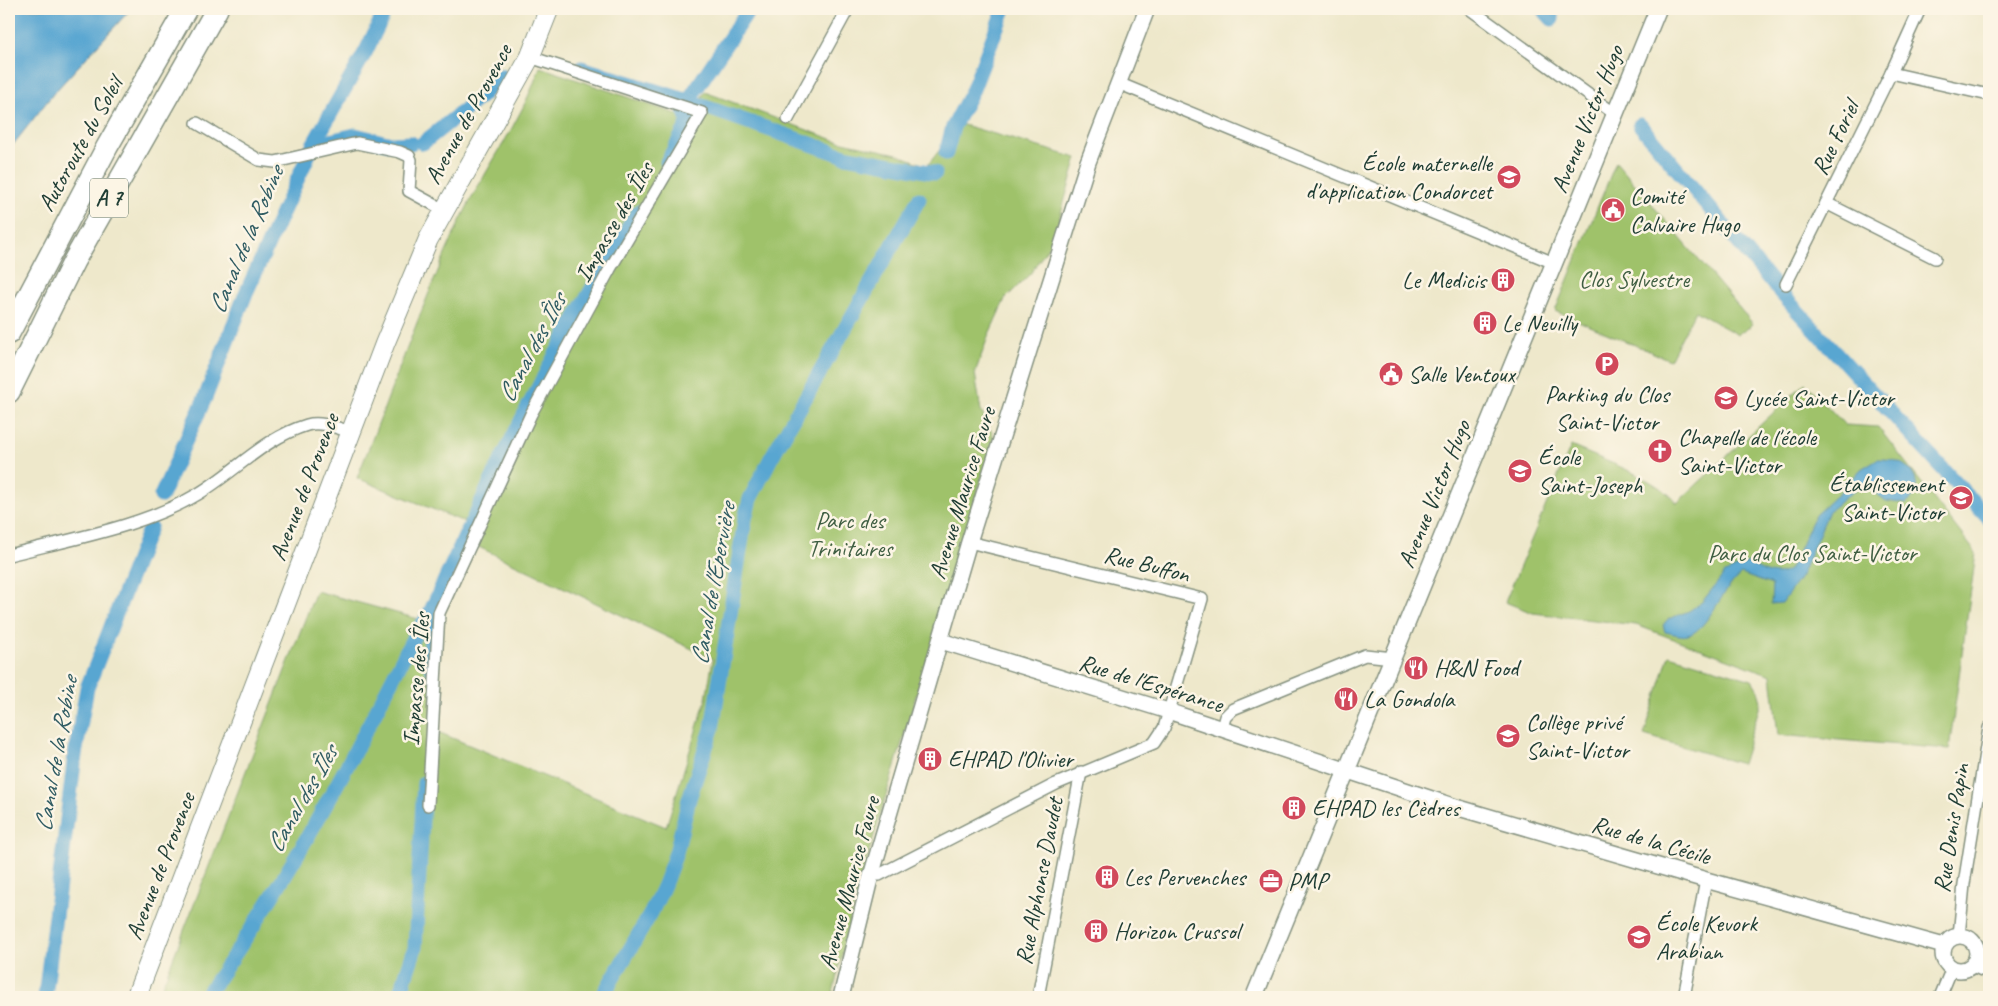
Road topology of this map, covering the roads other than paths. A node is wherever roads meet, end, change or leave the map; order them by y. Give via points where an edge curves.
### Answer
1 (186, 9) edge
2 (217, 9) edge
3 (549, 9) edge
4 (848, 9) edge
5 (1147, 9) edge
6 (1470, 9) edge
7 (1658, 9) edge
8 (1920, 9) edge
9 (530, 57) junction
10 (1891, 74) junction
11 (1118, 83) junction
12 (1989, 95) edge
13 (1615, 114) junction
14 (788, 119) dead end
15 (197, 123) dead end
16 (1826, 203) junction
17 (444, 210) junction
18 (1935, 258) dead end
19 (1554, 263) junction
20 (1786, 284) dead end
21 (9, 333) edge
22 (9, 392) edge
23 (351, 432) junction
24 (969, 542) junction
25 (9, 555) edge
26 (941, 641) junction
27 (1393, 658) junction
28 (1168, 711) junction
29 (1222, 728) junction
30 (1989, 728) edge
31 (1348, 770) junction
32 (1082, 772) junction
33 (428, 805) dead end
34 (872, 874) junction
35 (1706, 880) junction
36 (1959, 936) junction
37 (1944, 946) junction
38 (1973, 964) junction
39 (1952, 968) junction
40 (1989, 971) edge
41 (136, 997) edge
42 (841, 997) edge
43 (1038, 997) edge
44 (1254, 997) edge
45 (1684, 997) edge
46 (1940, 997) edge

1 - 21 highway, Autoroute du Soleil / A 7 via 98,164
2 - 22 highway, A 7 via 74,261
3 - 9 main road, Avenue de Provence
4 - 14 street
5 - 11 street, Avenue Maurice Faure
6 - 13 street
7 - 13 main road, Avenue Victor Hugo
8 - 10 street, Rue Foriel
9 - 17 main road, Avenue de Provence
9 - 33 street, Impasse des Îles via 702,113 610,269 531,414 439,613
10 - 12 street
10 - 16 street, Rue Foriel
11 - 19 street
11 - 24 street, Avenue Maurice Faure via 1088,162
13 - 19 main road, Avenue Victor Hugo
15 - 17 street via 259,160 274,162 350,143 400,152 411,160 409,191
16 - 18 street
16 - 20 street, Rue Foriel
17 - 23 main road, Avenue de Provence via 424,248
19 - 27 main road, Avenue Victor Hugo
23 - 25 street via 320,424 308,425 277,437 180,504 138,520
23 - 41 main road, Avenue de Provence
24 - 26 street, Avenue Maurice Faure
24 - 28 street, Rue Buffon via 1202,600
26 - 28 street, Rue de l'Espérance
26 - 34 street, Avenue Maurice Faure
27 - 29 street via 1365,654 1233,709 1225,717
27 - 31 main road, Avenue Victor Hugo
28 - 29 street, Rue de l'Espérance
28 - 32 street via 1160,736 1154,743
29 - 31 street, Rue de l'Espérance
30 - 36 street, Rue Denis Papin
31 - 35 street, Rue de la Cécile via 1459,808
31 - 44 main road, Avenue Victor Hugo
32 - 34 street via 880,876
32 - 43 street, Rue Alphonse Daudet
34 - 42 street, Avenue Maurice Faure
35 - 37 street, Rue de la Cécile
35 - 45 street
36 - 37 street
36 - 38 street via 1971,940 1975,946
37 - 39 street via 1944,958
38 - 39 street via 1963,970
38 - 40 street
39 - 46 street

